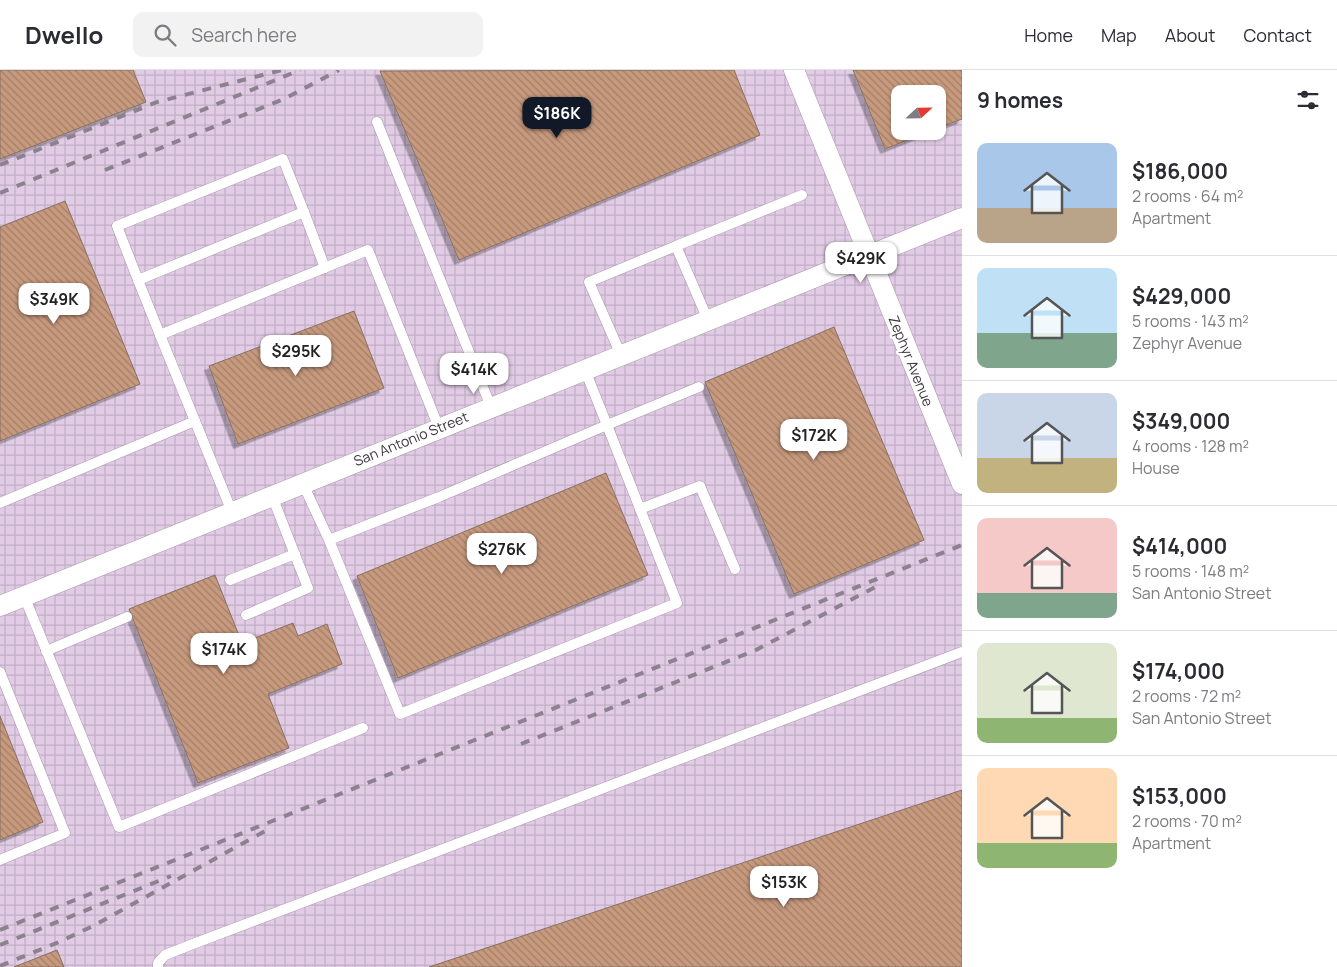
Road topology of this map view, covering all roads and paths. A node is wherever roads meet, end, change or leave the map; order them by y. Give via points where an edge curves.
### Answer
1 (794, 70) edge
2 (377, 122) dead end
3 (802, 195) dead end
4 (304, 212) junction
5 (962, 218) edge
6 (676, 246) junction
7 (868, 256) junction
8 (325, 268) junction
9 (138, 280) junction
10 (708, 320) junction
11 (160, 335) junction
12 (621, 355) junction
13 (585, 370) junction
14 (699, 387) dead end
15 (491, 407) junction
16 (195, 422) junction
17 (607, 426) junction
18 (439, 428) junction
19 (303, 484) junction
20 (962, 484) edge
21 (272, 496) junction
22 (0, 503) edge
23 (640, 509) junction
24 (232, 512) junction
25 (329, 540) junction
26 (295, 554) junction
27 (735, 569) dead end
28 (230, 580) dead end
29 (24, 596) junction
30 (1, 601) edge
31 (246, 615) dead end
32 (127, 617) dead end
33 (46, 651) junction
34 (961, 654) edge
35 (0, 672) edge
36 (2, 685) edge
37 (363, 728) dead end
38 (0, 860) edge
39 (158, 967) edge

1 - 7 street, Zephyr Avenue
2 - 15 lane
3 - 6 lane
4 - 8 lane
4 - 9 lane
4 - 9 lane via 283,159 117,226
5 - 7 street, San Antonio Street
6 - 10 lane
6 - 12 lane via 589,282
7 - 10 street, San Antonio Street
7 - 20 street, Zephyr Avenue
8 - 11 lane
8 - 18 lane via 368,250
9 - 11 lane
10 - 12 street, San Antonio Street
11 - 16 lane
12 - 13 street, San Antonio Street
13 - 15 street, San Antonio Street
13 - 17 lane
14 - 17 lane
15 - 18 street, San Antonio Street
16 - 22 lane
16 - 24 lane
17 - 23 lane
17 - 25 lane
18 - 19 street, San Antonio Street
19 - 21 street, San Antonio Street
19 - 25 lane
21 - 24 street, San Antonio Street
21 - 26 lane
23 - 25 lane via 677,603 400,714
23 - 27 lane via 700,486
24 - 29 street, San Antonio Street
26 - 28 lane
26 - 31 lane via 308,588
29 - 30 street, San Antonio Street
29 - 33 lane
32 - 33 lane
33 - 37 lane via 119,827
34 - 39 lane via 193,944 165,956
35 - 36 lane
36 - 38 lane via 65,833

